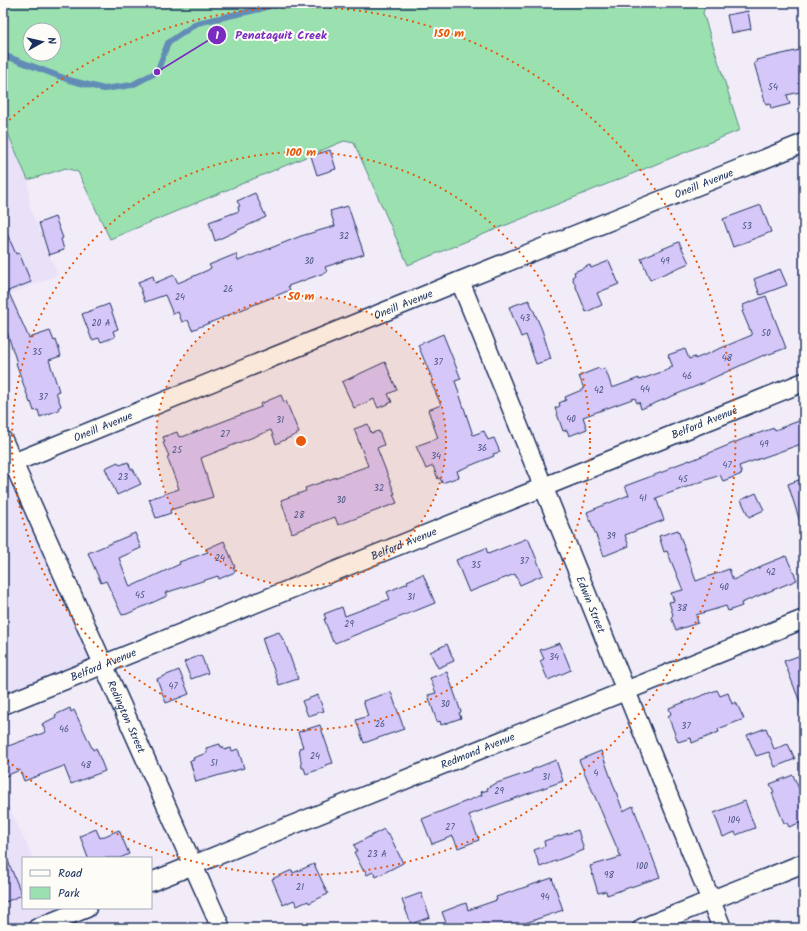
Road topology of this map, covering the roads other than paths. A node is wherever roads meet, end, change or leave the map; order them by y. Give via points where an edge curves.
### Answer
1 (804, 143) edge
2 (460, 281) junction
3 (804, 382) edge
4 (3, 440) edge
5 (8, 464) edge
6 (544, 487) junction
7 (804, 619) edge
8 (104, 664) junction
9 (626, 690) junction
10 (3, 705) edge
11 (804, 863) edge
12 (193, 866) junction
13 (152, 882) edge
14 (710, 900) junction
15 (84, 909) edge
16 (37, 928) edge
17 (221, 928) edge
18 (642, 928) edge
19 (722, 928) edge

1 - 2 street, Oneill Avenue
2 - 5 street, Oneill Avenue
2 - 6 street, Edwin Street
3 - 6 street, Belford Avenue
4 - 5 street, Redington Street
5 - 8 street, Redington Street
6 - 8 street, Belford Avenue
6 - 9 street, Edwin Street
7 - 9 street, Redmond Avenue
8 - 10 street, Belford Avenue
8 - 12 street, Redington Street
9 - 12 street, Redmond Avenue
9 - 14 street, Edwin Street
11 - 14 street
12 - 13 street, Redmond Avenue
12 - 17 street, Redington Street
14 - 18 street
14 - 19 street, Edwin Street
15 - 16 street

